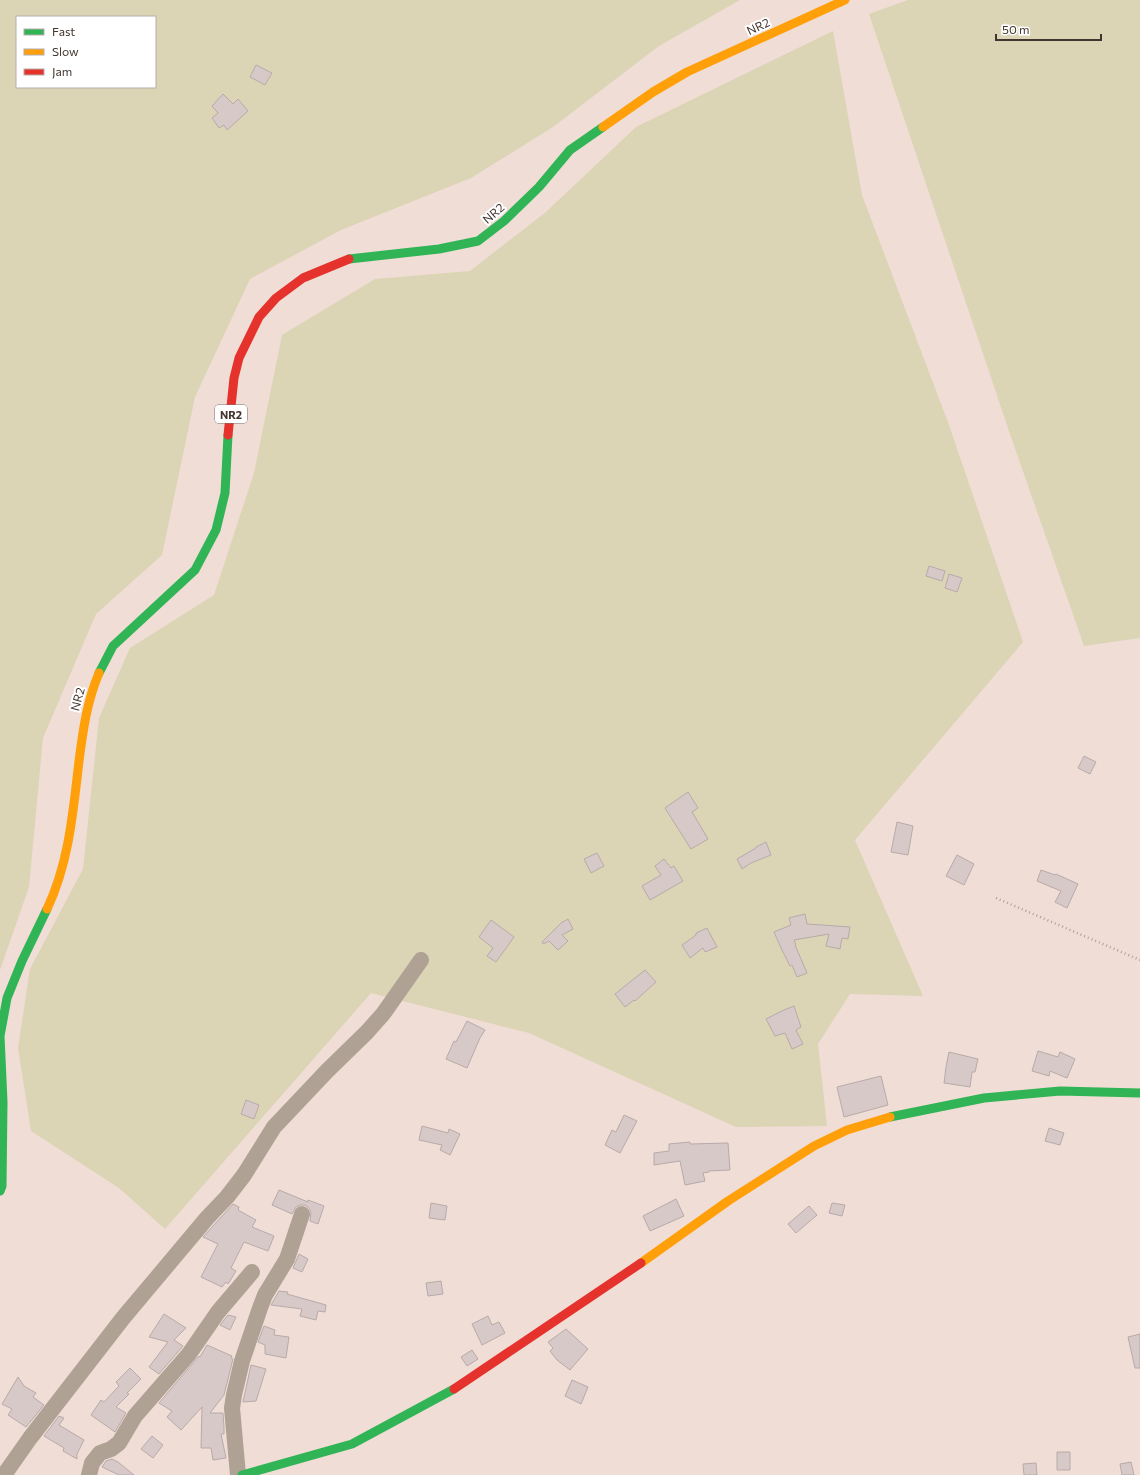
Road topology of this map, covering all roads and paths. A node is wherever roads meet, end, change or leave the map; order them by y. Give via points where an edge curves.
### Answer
1 (845, 0) edge
2 (996, 898) dead end
3 (421, 960) dead end
4 (1140, 960) edge
5 (1140, 1093) edge
6 (1, 1188) edge
7 (302, 1214) dead end
8 (252, 1272) dead end
9 (4, 1475) edge
10 (89, 1475) edge
11 (238, 1475) edge
12 (242, 1475) edge

1 - 6 main road, NR2 / NR2 via 686,72 653,92 570,150 539,187 504,221 478,241 439,249 347,259 303,278 276,298 259,318 239,358 234,378 225,493 216,530 195,570 113,646 92,689 85,716 65,860 56,890 7,998 0,1036 3,1102
2 - 4 path
3 - 9 street via 371,1028 326,1071 274,1127 244,1176 123,1318
5 - 12 main road via 1060,1091 984,1098 901,1114 847,1130 814,1146 728,1201 649,1258 458,1387 352,1444
7 - 11 street via 287,1259 265,1295 242,1362 232,1408
8 - 10 street via 218,1312 189,1354 135,1416 119,1443 100,1453 92,1463

